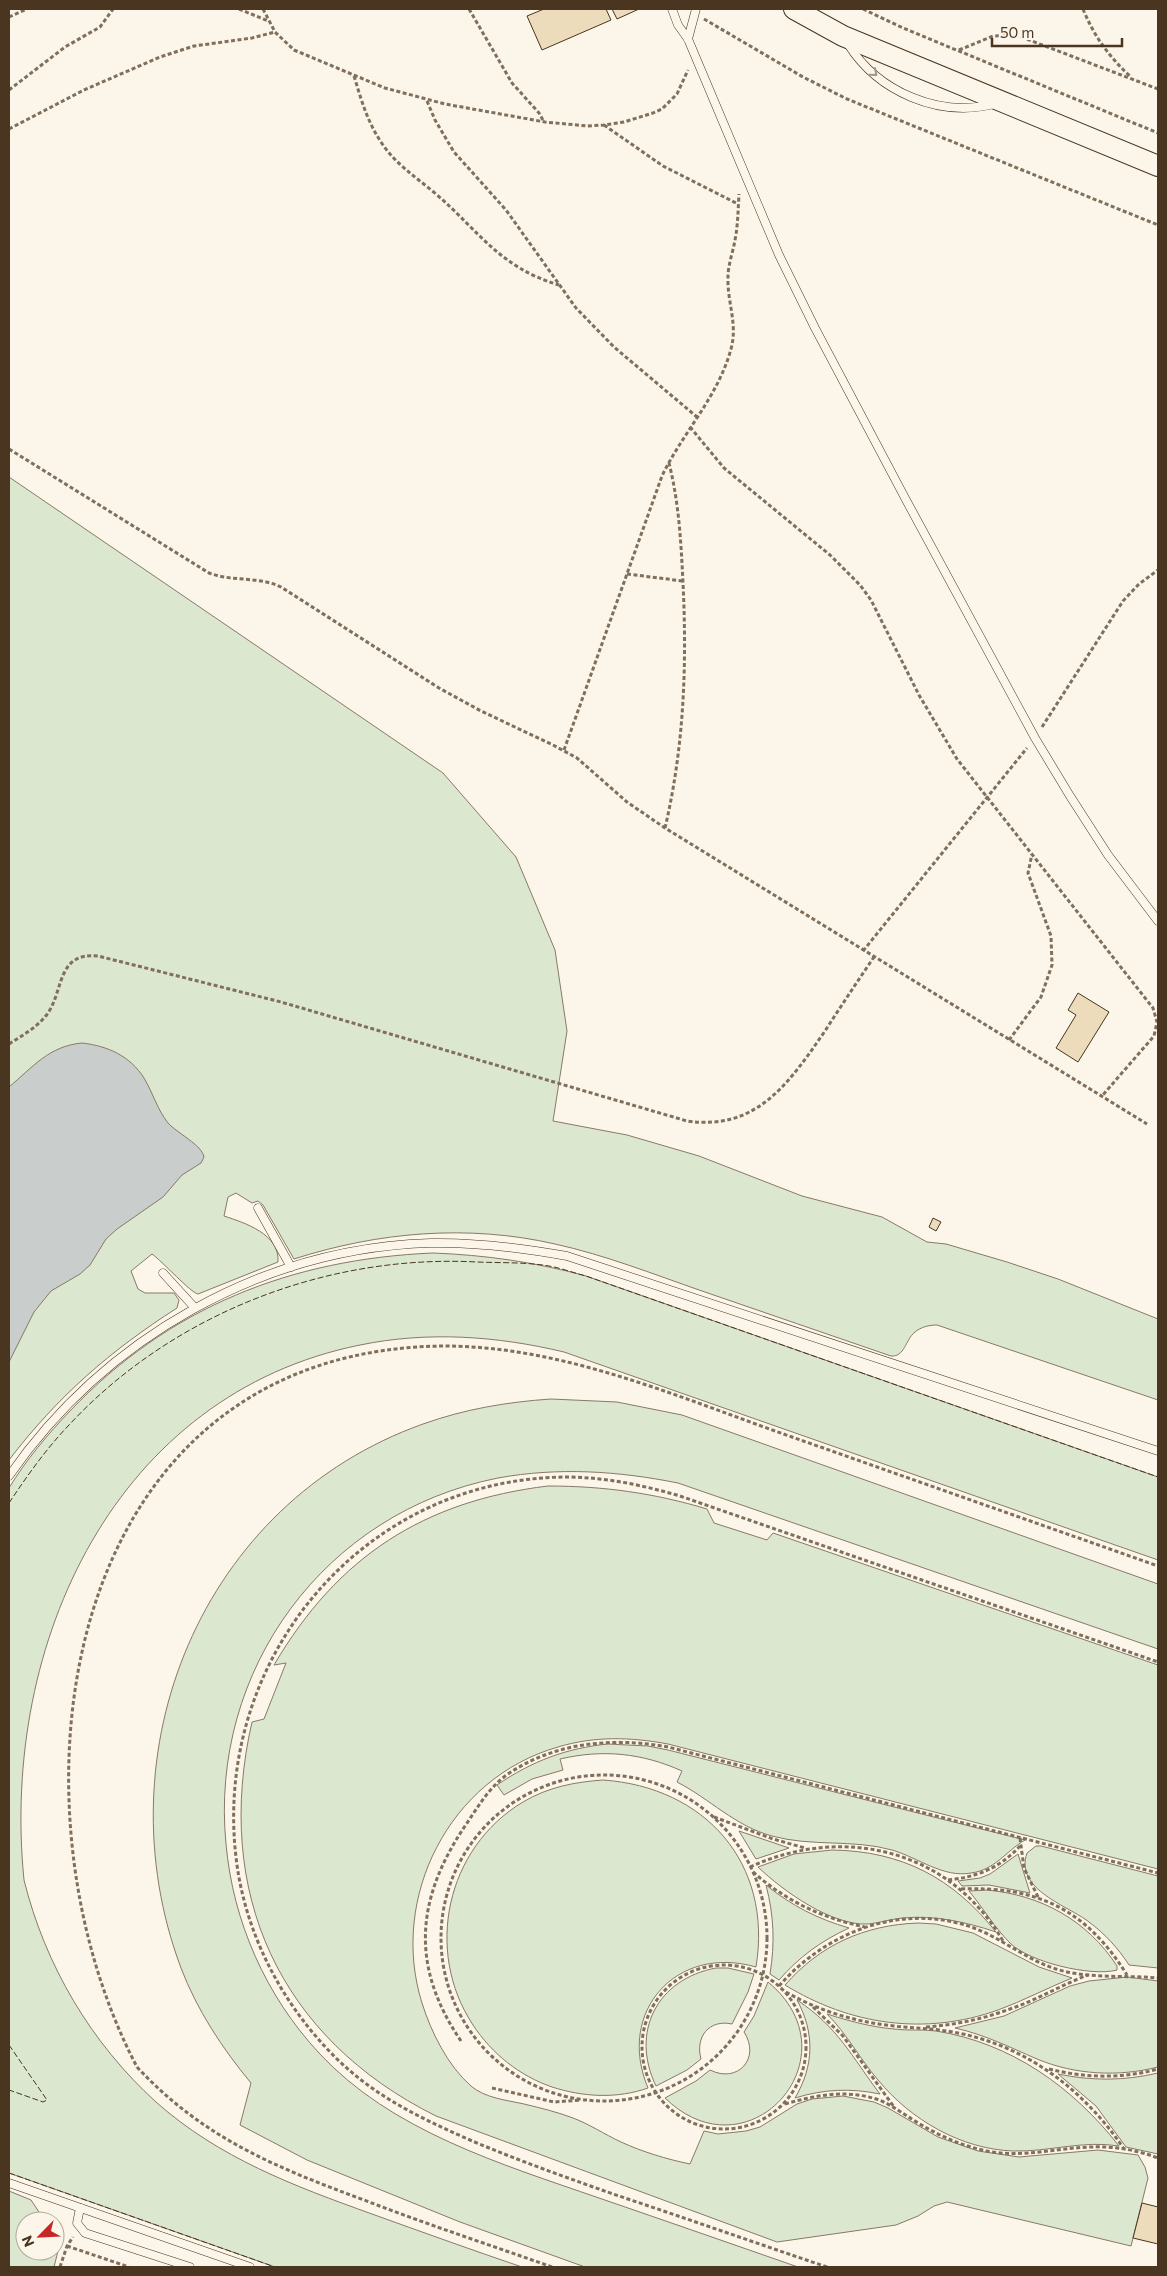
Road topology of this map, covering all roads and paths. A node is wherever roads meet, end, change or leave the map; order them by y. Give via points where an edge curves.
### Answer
1 (27, 9) edge
2 (113, 9) edge
3 (239, 9) edge
4 (263, 9) edge
5 (469, 9) edge
6 (672, 9) edge
7 (794, 9) edge
8 (863, 9) edge
9 (1083, 9) edge
10 (696, 11) edge
11 (9, 17) edge
12 (268, 21) junction
13 (275, 32) junction
14 (843, 36) junction
15 (688, 39) junction
16 (958, 50) junction
17 (694, 56) junction
18 (354, 75) junction
19 (1133, 79) junction
20 (1158, 89) edge
21 (9, 90) edge
22 (427, 100) junction
23 (1004, 102) junction
24 (545, 122) junction
25 (604, 125) junction
26 (9, 129) edge
27 (1158, 133) edge
28 (1158, 166) edge
29 (742, 171) junction
30 (738, 204) junction
31 (1158, 225) edge
32 (559, 286) junction
33 (698, 417) junction
34 (690, 427) junction
35 (9, 449) edge
36 (669, 462) junction
37 (1158, 570) edge
38 (627, 574) junction
39 (683, 581) junction
40 (1036, 738) junction
41 (564, 750) junction
42 (987, 796) junction
43 (665, 828) junction
44 (1032, 854) junction
45 (1158, 922) edge
46 (863, 951) junction
47 (874, 958) junction
48 (1009, 1040) junction
49 (9, 1044) edge
50 (1102, 1096) junction
51 (1146, 1124) dead end
52 (258, 1208) dead end
53 (291, 1267) junction
54 (163, 1273) dead end
55 (195, 1308) junction
56 (361, 1354) dead end
57 (345, 1358) dead end
58 (274, 1381) dead end
59 (1158, 1451) edge
60 (9, 1476) edge
61 (1158, 1566) edge
62 (1158, 1662) edge
63 (713, 1816) junction
64 (1020, 1838) junction
65 (1020, 1846) junction
66 (806, 1848) junction
67 (750, 1867) junction
68 (752, 1871) junction
69 (1158, 1873) edge
70 (948, 1880) junction
71 (960, 1889) junction
72 (1038, 1898) junction
73 (866, 1927) junction
74 (1003, 1942) junction
75 (763, 1974) junction
76 (1089, 1975) junction
77 (1127, 1975) junction
78 (1158, 1978) edge
79 (779, 1986) junction
80 (784, 1991) junction
81 (809, 2004) junction
82 (917, 2028) junction
83 (461, 2040) dead end
84 (128, 2058) dead end
85 (1046, 2069) junction
86 (1158, 2069) edge
87 (492, 2088) dead end
88 (656, 2092) junction
89 (584, 2099) junction
90 (785, 2104) junction
91 (894, 2108) junction
92 (1124, 2149) junction
93 (1158, 2158) edge
94 (9, 2183) edge
95 (80, 2208) junction
96 (81, 2230) junction
97 (67, 2246) junction
98 (60, 2267) edge
99 (129, 2267) edge
100 (190, 2267) edge
101 (250, 2267) edge
102 (552, 2267) edge
103 (827, 2267) edge

1 - 11 path
2 - 21 path via 107,20 93,32 65,47
3 - 12 path
4 - 12 path
5 - 24 path via 512,83
6 - 15 lane
7 - 14 street
8 - 16 path
9 - 19 path via 1098,40
10 - 15 lane
10 - 31 path via 803,77 847,99
12 - 13 path
13 - 18 path via 294,50
13 - 26 path via 194,46 160,57
14 - 23 street
14 -> 23 lane via 870,70 892,87 919,100 961,108
15 - 17 lane
16 - 19 path via 993,36 1016,35
16 - 27 path
17 - 25 path via 677,94 662,109 644,117
17 - 29 lane
18 - 22 path
18 - 32 path via 372,127 392,158 440,197 508,262 536,278
19 - 20 path
22 - 24 path
22 - 32 path via 454,152 511,216
23 - 28 street
24 - 25 path
25 - 30 path via 663,166
29 - 30 path
29 - 40 lane via 815,328
30 - 33 path via 736,238 728,276 733,337 722,375
32 - 33 path via 594,328
33 - 34 path
34 - 36 path
34 - 42 path via 734,478 830,555 860,585 872,600 937,728
35 - 41 path via 204,570 219,577 262,580 281,587 440,688
36 - 38 path
36 - 39 path via 679,516
37 - 40 path via 1123,600
38 - 39 path
38 - 41 path
39 - 43 path via 686,644 684,710 678,765
40 - 42 path
40 - 45 lane via 1108,855
41 - 43 path via 627,802
42 - 44 path
42 - 46 path
43 - 46 path
44 - 48 path via 1028,874 1051,936 1052,965 1041,997
44 - 50 path via 1156,1015 1154,1036
46 - 47 path
47 - 48 path
47 - 49 path via 790,1080 751,1112 719,1122 687,1121 280,1002 92,955 70,963 47,1014 31,1030
48 - 50 path
50 - 51 path
52 - 53 lane
53 - 55 lane
53 - 59 lane via 346,1253 431,1243 499,1246 567,1256
54 - 55 lane
55 - 60 lane via 144,1339 91,1381 44,1430
56 - 61 path via 418,1346 485,1347 598,1371
57 - 58 path
62 - 103 path via 680,1496 623,1482 565,1477 506,1483 478,1490 423,1510 398,1524 373,1540 329,1579 297,1616 276,1649 252,1703 238,1760 233,1818 235,1848 246,1905 266,1960 290,2003 314,2034 379,2094 430,2123 563,2177
63 - 66 path
63 - 67 path via 740,1848
63 - 89 path via 678,1793 639,1778 576,1777 536,1789 501,1811 461,1860 446,1899 442,1940 448,1982 465,2021 491,2054 524,2079 563,2095
64 - 65 path
64 - 69 path
64 - 83 path via 648,1744 586,1744 546,1755 510,1773 492,1788 445,1858 431,1894 425,1932 429,1971 441,2008
65 - 70 path via 1003,1862 983,1873
65 - 72 path via 1024,1868
66 - 67 path
66 - 70 path via 844,1846 880,1850 915,1862
67 - 68 path
68 - 73 path via 797,1904 830,1918
68 - 75 path via 766,1922
70 - 71 path
71 - 72 path via 1007,1890
71 - 74 path via 980,1908
72 - 77 path via 1074,1916 1090,1929
73 - 74 path via 888,1921 930,1920 973,1928
73 - 79 path via 840,1937 809,1956
74 - 76 path via 1040,1963
75 - 79 path
75 - 88 path via 751,2009 731,2041 697,2072
75 - 88 path via 735,1965 707,1966 680,1977 659,1997 646,2023 642,2052 649,2080
76 - 77 path
76 - 82 path via 1011,2009 949,2025
77 - 78 path
79 - 80 path
80 - 81 path
80 - 90 path via 800,2014 807,2047 800,2081
81 - 82 path via 866,2022
81 - 91 path via 844,2036
82 - 85 path via 984,2040
84 - 102 path via 189,2115 267,2162 394,2212
85 - 86 path via 1106,2077
85 - 92 path via 1081,2096
87 - 89 path via 554,2102
88 - 89 path via 620,2100
88 - 90 path via 674,2113 685,2120 718,2130 751,2126
90 - 91 path via 845,2093 879,2100
91 - 92 path via 951,2140 992,2152 1034,2154 1092,2147
92 - 93 path
94 - 95 lane
95 - 96 lane via 77,2222
95 - 101 lane
96 - 97 path
96 - 100 lane
97 - 98 path
97 - 99 path

